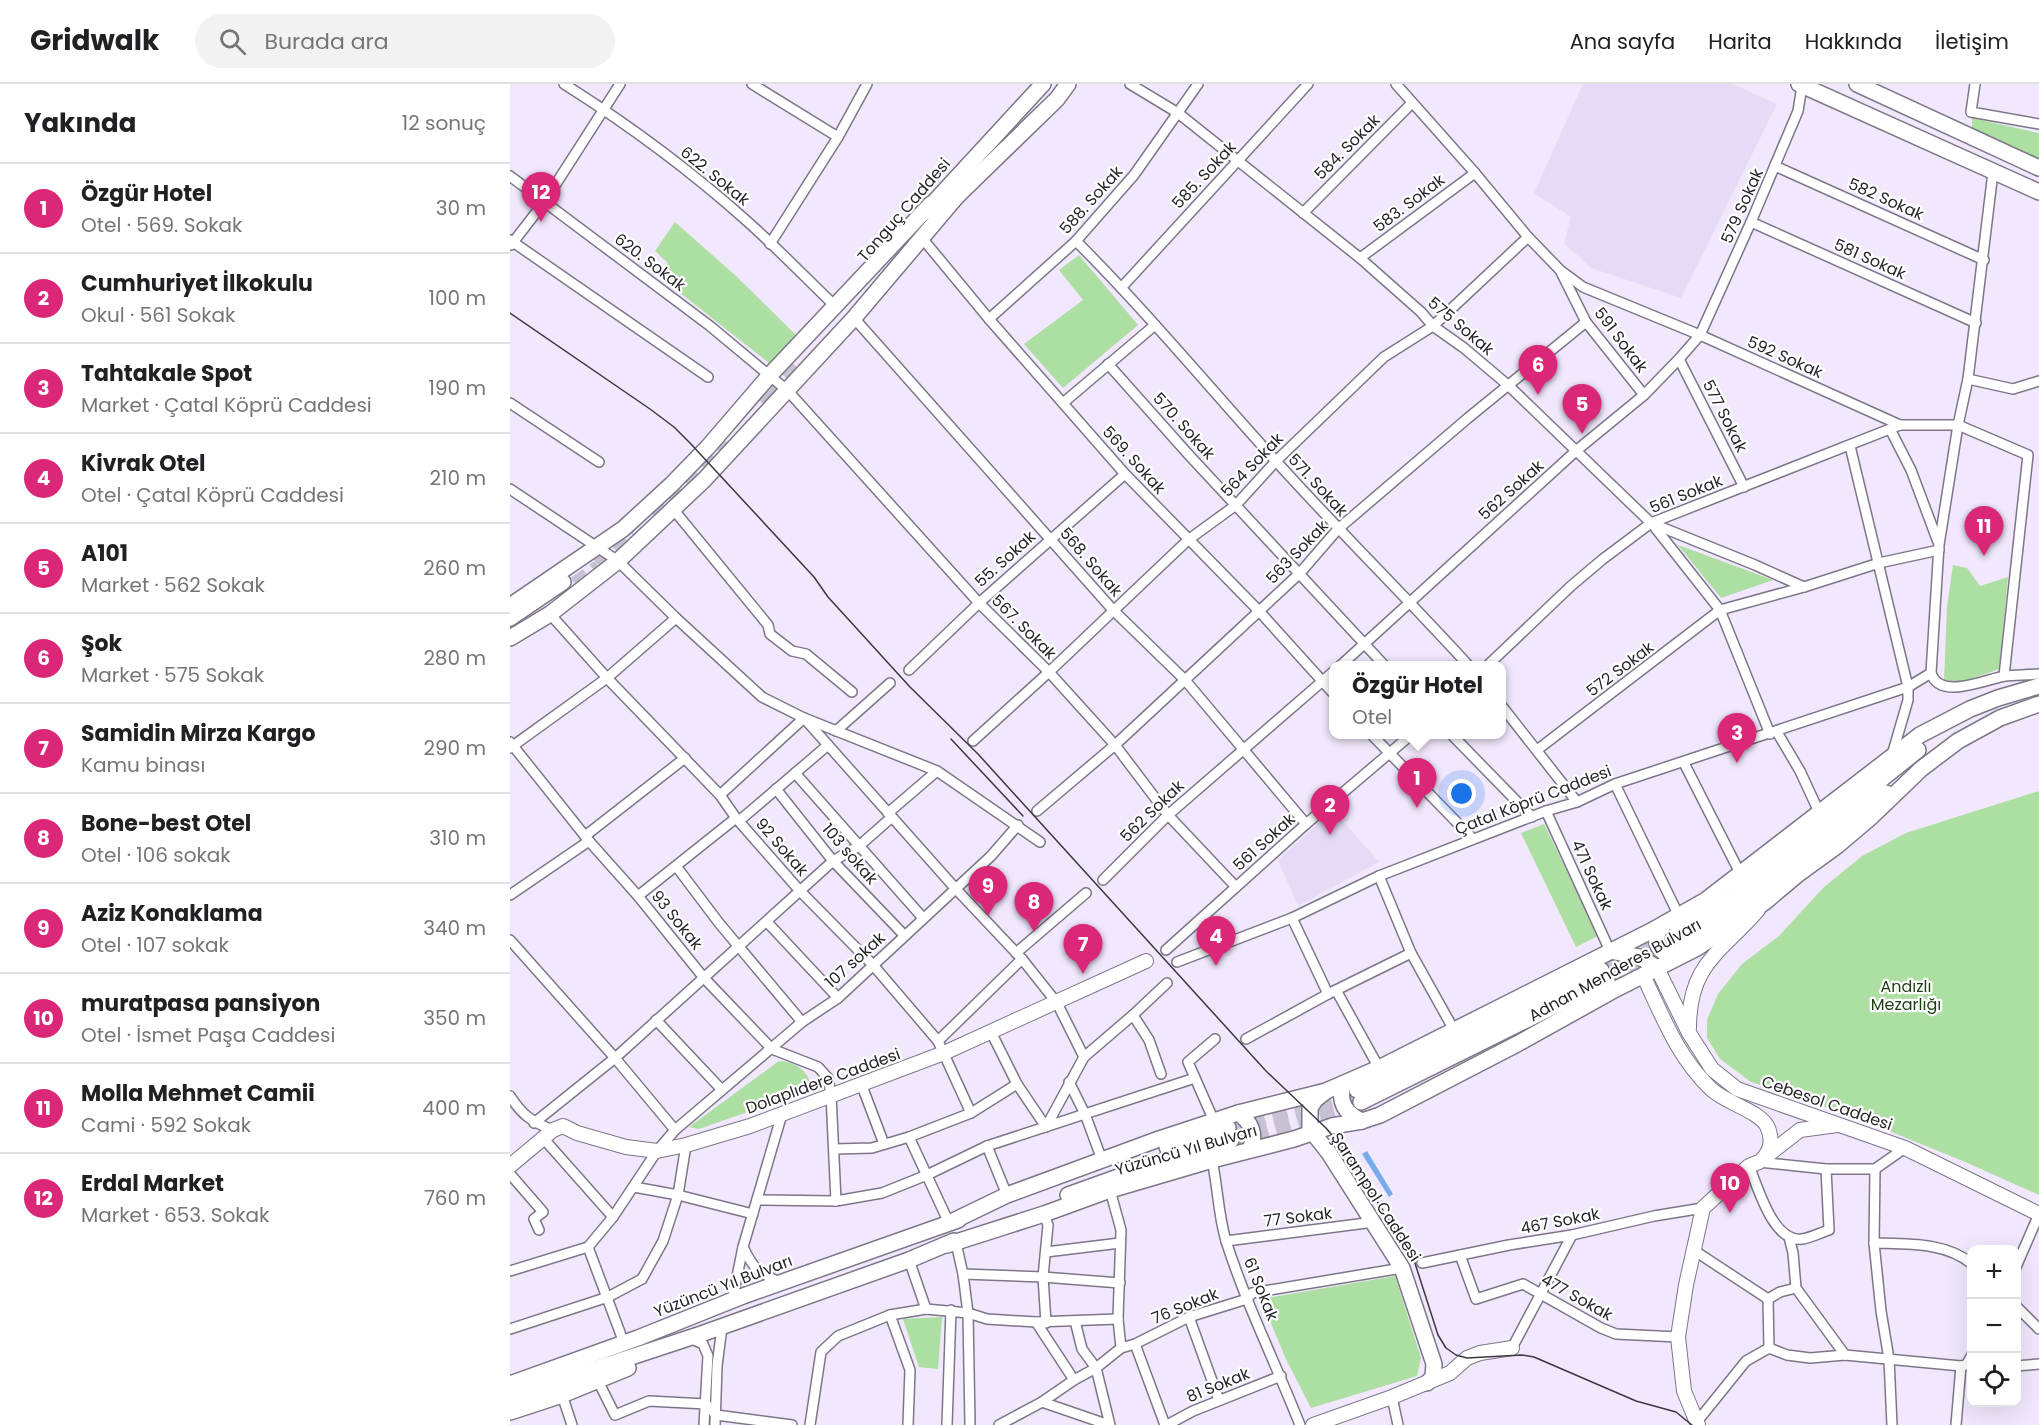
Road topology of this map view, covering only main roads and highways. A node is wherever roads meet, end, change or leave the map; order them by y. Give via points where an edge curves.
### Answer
1 (1043, 84) edge
2 (1068, 84) edge
3 (1800, 85) edge
4 (1865, 86) edge
5 (2039, 168) edge
6 (1993, 172) junction
7 (2039, 176) edge
8 (2039, 192) edge
9 (932, 204) junction
10 (915, 239) junction
11 (761, 403) tunnel mouth
12 (725, 442) tunnel mouth
13 (574, 579) junction
14 (510, 606) edge
15 (510, 618) edge
16 (510, 628) edge
17 (510, 638) edge
18 (2039, 686) edge
19 (2039, 704) edge
20 (1970, 709) junction
21 (1921, 769) junction
22 (1651, 931) junction
23 (1678, 938) junction
24 (1610, 951) junction
25 (1640, 957) junction
26 (1650, 972) junction
27 (1608, 979) junction
28 (1326, 1091) junction
29 (1354, 1092) junction
30 (1303, 1098) joint
31 (1238, 1113) junction
32 (1362, 1121) junction
33 (1332, 1126) joint
34 (1224, 1130) junction
35 (1312, 1133) junction
36 (1294, 1139) junction
37 (1250, 1150) junction
38 (1329, 1153) junction
39 (949, 1223) junction
40 (951, 1244) junction
41 (738, 1296) junction
42 (698, 1337) junction
43 (510, 1374) edge
44 (1426, 1383) road end
45 (510, 1384) edge
46 (510, 1397) edge
47 (510, 1412) edge

1 - 9 main road, Tonguç Caddesi
2 - 10 main road
3 - 6 main road
4 - 5 main road
6 - 7 main road via 2015,167
6 - 8 main road
9 - 10 main road, Tonguç Caddesi via 796,364
9 - 13 main road via 769,376 690,466 598,548
10 - 13 main road via 854,318 711,474 618,561
11 - 12 main road
13 - 14 main road
13 - 15 main road
13 - 16 main road
13 - 17 main road via 550,614
18 - 20 main road, Adnan Menderes Bulvarı
19 - 21 main road, Adnan Menderes Bulvarı via 2000,718 1958,741
20 - 23 main road, Adnan Menderes Bulvarı
20 - 23 main road, Adnan Menderes Bulvarı via 1920,735 1706,900
21 - 23 main road via 1728,913
21 - 23 main road, Adnan Menderes Bulvarı via 1870,818 1765,902
22 - 23 main road, Adnan Menderes Bulvarı
22 - 24 main road, Adnan Menderes Bulvarı
22 - 25 main road via 1642,944
23 - 26 main road, Adnan Menderes Bulvarı
24 - 25 main road
24 - 29 main road, Adnan Menderes Bulvarı via 1379,1068
25 - 26 main road
26 - 27 main road, Adnan Menderes Bulvarı
27 - 29 main road, Adnan Menderes Bulvarı
27 - 32 main road, Adnan Menderes Bulvarı via 1506,1050
28 - 29 main road, Adnan Menderes Bulvarı
28 - 30 main road, Adnan Menderes Bulvarı
28 - 35 main road via 1310,1108
29 - 32 main road via 1341,1091 1343,1105
30 - 31 main road, Yüzüncü Yıl Bulvarı
31 - 34 main road, Yüzüncü Yıl Bulvarı
31 - 37 main road via 1252,1130
32 - 33 main road, Adnan Menderes Bulvarı
33 - 35 main road, Yüzüncü Yıl Bulvarı
34 - 39 main road, Yüzüncü Yıl Bulvarı via 1155,1150
34 - 39 main road, Yüzüncü Yıl Bulvarı via 1102,1160 1007,1195
34 - 40 main road, Yüzüncü Yıl Bulvarı via 1185,1153 1020,1213
35 - 36 main road, Yüzüncü Yıl Bulvarı
35 - 38 main road, Şarampol Caddesi
36 - 37 main road, Yüzüncü Yıl Bulvarı
36 - 38 main road via 1311,1142
37 - 40 main road, Yüzüncü Yıl Bulvarı via 1110,1190
38 - 44 main road, Şarampol Caddesi via 1402,1268 1434,1364 1433,1377
39 - 41 main road, Yüzüncü Yıl Bulvarı
40 - 42 main road, Yüzüncü Yıl Bulvarı
41 - 43 main road via 696,1307
41 - 45 main road, Yüzüncü Yıl Bulvarı via 638,1338
42 - 46 main road, Yüzüncü Yıl Bulvarı
42 - 47 main road via 598,1381

